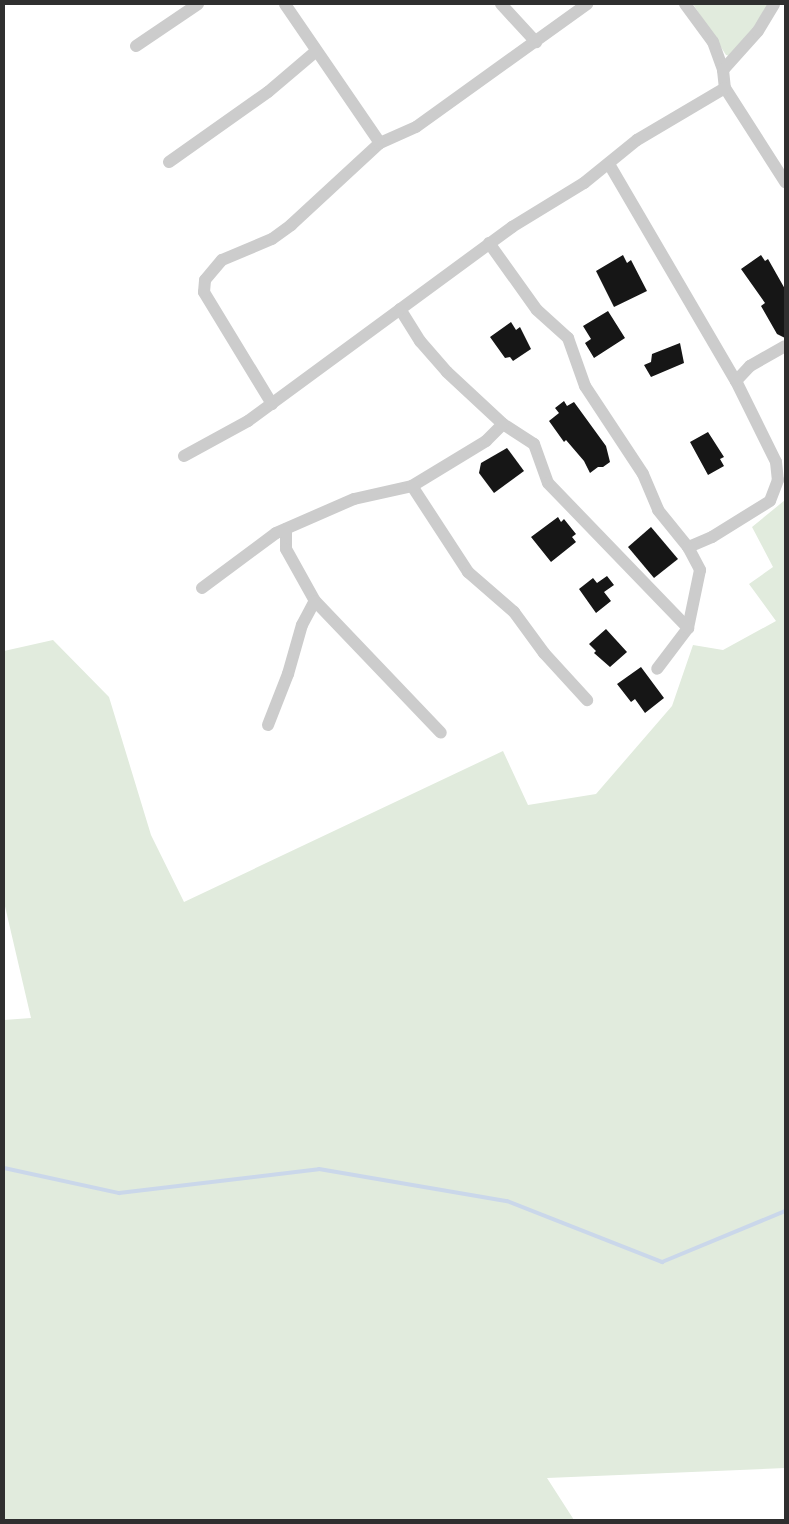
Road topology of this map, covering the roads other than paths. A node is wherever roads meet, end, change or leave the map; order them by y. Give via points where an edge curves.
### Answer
1 (198, 4) edge
2 (285, 4) edge
3 (501, 4) edge
4 (587, 4) edge
5 (685, 4) edge
6 (774, 4) edge
7 (536, 42) junction
8 (136, 46) dead end
9 (315, 52) junction
10 (723, 70) junction
11 (725, 88) junction
12 (380, 143) junction
13 (169, 162) dead end
14 (609, 164) junction
15 (785, 182) edge
16 (489, 243) junction
17 (400, 308) junction
18 (785, 346) edge
19 (736, 381) junction
20 (272, 404) junction
21 (503, 424) junction
22 (184, 456) dead end
23 (412, 486) junction
24 (286, 529) junction
25 (688, 547) junction
26 (202, 588) dead end
27 (315, 601) junction
28 (688, 628) junction
29 (657, 669) dead end
30 (587, 700) dead end
31 (268, 725) dead end
32 (441, 733) dead end

1 - 8 street
2 - 9 street
3 - 7 street
4 - 7 street
5 - 10 street via 713,42
6 - 10 street via 758,31
7 - 12 street via 416,127
9 - 12 street
9 - 13 street via 268,92
10 - 11 street
11 - 14 street via 637,140
11 - 15 street
12 - 20 street via 291,225 272,239 222,260 205,280 204,292
14 - 16 street
14 - 19 street
16 - 17 street
16 - 25 street via 537,310 570,342 585,386 643,474 658,510
17 - 20 street
17 - 21 street via 432,355
18 - 19 street via 750,366
19 - 25 street via 776,462 776,492 755,512
20 - 22 street
21 - 23 street via 486,441
21 - 28 street via 534,444 548,483
23 - 24 street via 354,499
23 - 30 street via 468,572 518,616 544,652
24 - 26 street via 268,537
24 - 27 street via 286,549
25 - 28 street via 701,577
27 - 31 street via 302,625 288,674
27 - 32 street
28 - 29 street

